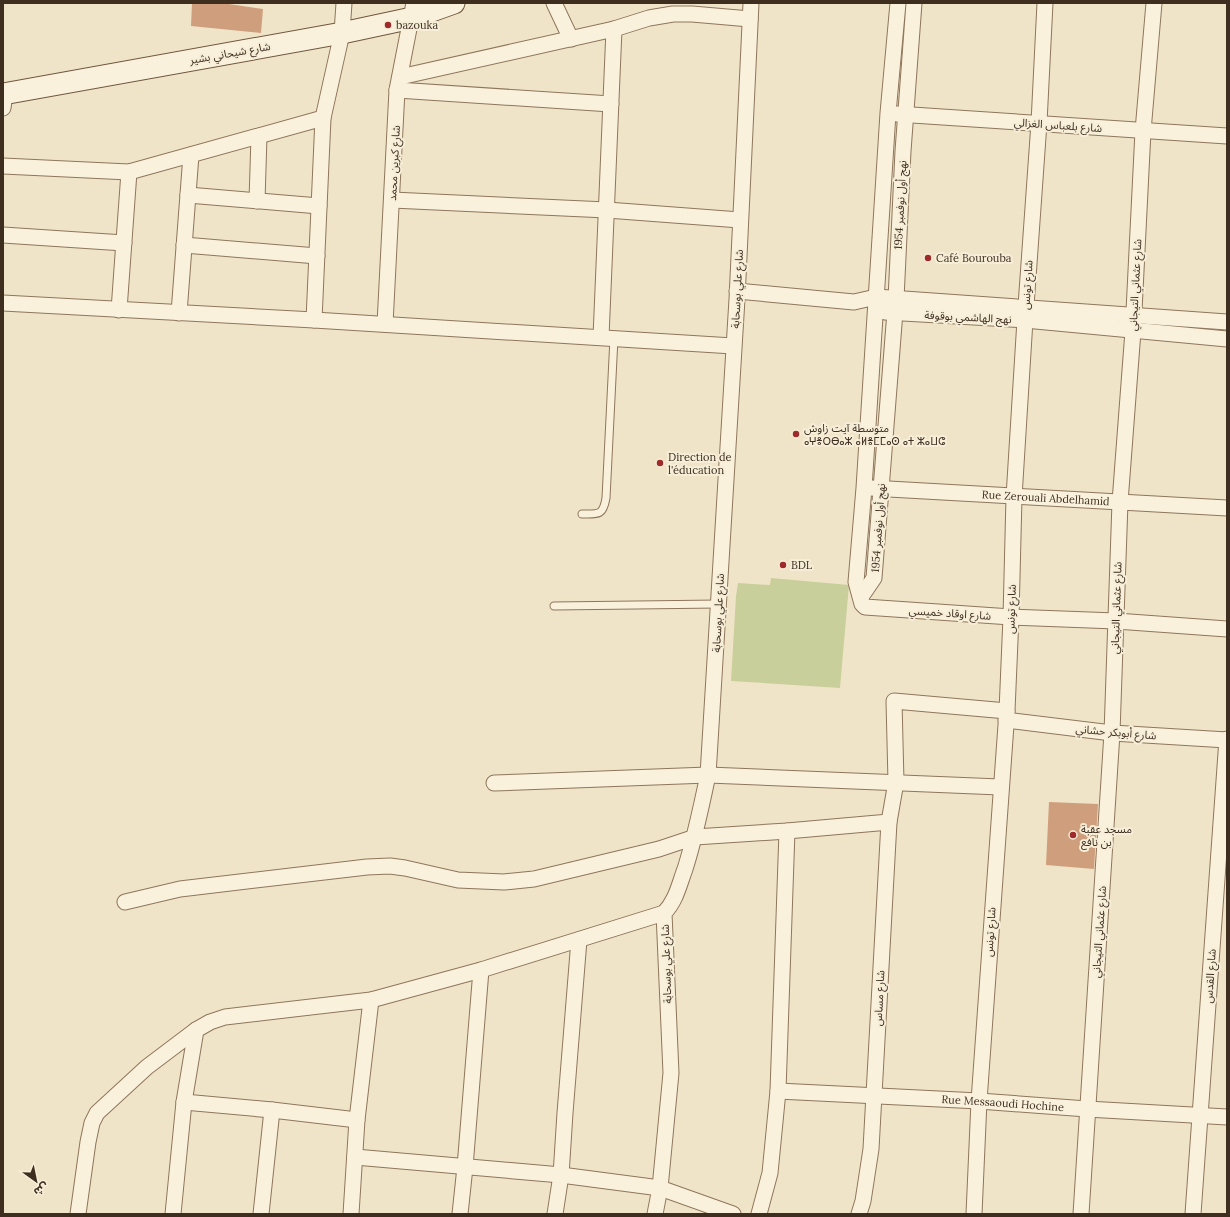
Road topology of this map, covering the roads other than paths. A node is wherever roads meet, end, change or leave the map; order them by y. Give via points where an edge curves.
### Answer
1 (344, 3) edge
2 (454, 3) edge
3 (554, 3) edge
4 (751, 3) edge
5 (898, 3) edge
6 (914, 3) edge
7 (1044, 3) edge
8 (1154, 3) edge
9 (413, 10) edge
10 (750, 19) junction
11 (614, 29) junction
12 (342, 33) junction
13 (571, 39) junction
14 (399, 84) junction
15 (4, 99) edge
16 (611, 104) junction
17 (888, 113) junction
18 (906, 114) junction
19 (323, 118) junction
20 (1039, 123) junction
21 (1143, 131) junction
22 (259, 136) junction
23 (1227, 136) edge
24 (886, 150) junction
25 (903, 152) junction
26 (191, 155) junction
27 (3, 166) edge
28 (129, 172) junction
29 (188, 196) junction
30 (392, 200) junction
31 (257, 201) junction
32 (319, 206) junction
33 (607, 210) junction
34 (740, 220) junction
35 (3, 235) edge
36 (124, 243) junction
37 (184, 245) junction
38 (317, 256) junction
39 (737, 291) junction
40 (3, 303) edge
41 (875, 304) junction
42 (895, 306) junction
43 (119, 310) junction
44 (179, 313) junction
45 (1025, 314) junction
46 (1133, 316) junction
47 (314, 320) junction
48 (1227, 322) edge
49 (385, 324) junction
50 (1133, 331) junction
51 (608, 338) junction
52 (1227, 339) edge
53 (734, 346) junction
54 (864, 488) junction
55 (881, 489) junction
56 (1014, 497) junction
57 (1120, 502) junction
58 (1227, 508) edge
59 (582, 514) dead end
60 (863, 602) junction
61 (718, 604) junction
62 (554, 606) dead end
63 (1011, 617) junction
64 (1116, 621) junction
65 (1227, 629) edge
66 (1006, 716) junction
67 (1112, 733) junction
68 (1227, 740) edge
69 (708, 775) junction
70 (896, 782) junction
71 (494, 783) dead end
72 (1000, 787) junction
73 (889, 822) junction
74 (787, 831) junction
75 (695, 837) junction
76 (1222, 875) edge
77 (125, 902) dead end
78 (664, 913) junction
79 (579, 940) junction
80 (481, 970) junction
81 (371, 1000) junction
82 (196, 1030) junction
83 (778, 1091) junction
84 (873, 1095) junction
85 (979, 1101) junction
86 (184, 1102) junction
87 (1087, 1109) junction
88 (272, 1110) junction
89 (1200, 1115) junction
90 (1227, 1117) edge
91 (357, 1120) junction
92 (355, 1157) junction
93 (465, 1167) junction
94 (561, 1175) junction
95 (660, 1188) junction
96 (78, 1214) edge
97 (173, 1214) edge
98 (261, 1214) edge
99 (351, 1214) edge
100 (460, 1214) edge
101 (555, 1214) edge
102 (656, 1214) edge
103 (732, 1214) edge
104 (759, 1214) edge
105 (859, 1214) edge
106 (974, 1214) edge
107 (1081, 1214) edge
108 (1193, 1214) edge

1 - 12 street
2 - 9 main road, شارع شيحاني بشير
3 - 13 street
4 - 10 street, شارع علي بوسحابة
5 - 17 street, نهج أول نوفمبر 1954
6 - 18 street, نهج أول نوفمبر 1954
7 - 20 street, شارع تونس
8 - 21 street, شارع عثماني التيجاني
9 - 12 main road, شارع شيحاني بشير
9 - 14 street, شارع كبرين محمد
10 - 11 street via 672,14
10 - 34 street, شارع علي بوسحابة
11 - 13 street
11 - 16 street
12 - 15 main road, شارع شيحاني بشير
12 - 19 street
13 - 14 street
14 - 16 street
14 - 30 street, شارع كبرين محمد
16 - 33 street
17 - 18 street, شارع بلعباس الغزالي
17 - 24 street, نهج أول نوفمبر 1954
18 - 20 street, شارع بلعباس الغزالي
18 - 25 street, نهج أول نوفمبر 1954
19 - 22 street
19 - 32 street
20 - 21 street, شارع بلعباس الغزالي
20 - 45 street, شارع تونس
21 - 23 street, شارع بلعباس الغزالي
21 - 46 street, شارع عثماني التيجاني
22 - 26 street
22 - 31 street
24 - 25 street
24 - 41 street, نهج أول نوفمبر 1954
25 - 42 street, نهج أول نوفمبر 1954
26 - 28 street
26 - 29 street
27 - 28 street
28 - 36 street
29 - 31 street
29 - 37 street
30 - 33 street
30 - 49 street, شارع كبرين محمد
31 - 32 street
32 - 38 street
33 - 34 street
33 - 51 street
34 - 39 street, شارع علي بوسحابة
35 - 36 street
36 - 43 street
37 - 38 street
37 - 44 street
38 - 47 street
39 - 41 street, نهج الهاشمي بوقوفة
39 - 53 street, شارع علي بوسحابة
40 - 43 street
41 - 42 street, نهج الهاشمي بوقوفة
41 - 54 street, نهج أول نوفمبر 1954
42 - 45 street, نهج الهاشمي بوقوفة
42 - 55 street, نهج أول نوفمبر 1954
43 - 44 street
44 - 47 street
45 - 46 street, نهج الهاشمي بوقوفة
45 - 50 street, نهج الهاشمي بوقوفة
45 - 56 street, شارع تونس
46 - 48 street, نهج الهاشمي بوقوفة
46 - 50 street, شارع عثماني التيجاني
47 - 49 street
49 - 51 street
50 - 52 street, نهج الهاشمي بوقوفة
50 - 57 street, شارع عثماني التيجاني
51 - 53 street
51 - 59 lane via 606,498 602,512
53 - 61 street, شارع علي بوسحابة
54 - 55 street, Rue Zerouali Abdelhamid
54 - 60 street, نهج أول نوفمبر 1954 via 856,582
55 - 56 street, Rue Zerouali Abdelhamid
55 - 60 street, نهج أول نوفمبر 1954 via 874,578
56 - 57 street, Rue Zerouali Abdelhamid
56 - 63 street, شارع تونس
57 - 58 street, Rue Zerouali Abdelhamid
57 - 64 street, شارع عثماني التيجاني
60 - 63 street, شارع اوقاد خميسي
61 - 62 lane
61 - 69 street, شارع علي بوسحابة
63 - 64 street, شارع اوقاد خميسي
63 - 66 street, شارع تونس
64 - 65 street, شارع اوقاد خميسي
64 - 67 street, شارع عثماني التيجاني
66 - 67 street, شارع أبوبكر حشاني
66 - 70 street, شارع أبوبكر حشاني via 894,702
66 - 72 street, شارع تونس
67 - 68 street, شارع أبوبكر حشاني
67 - 87 street, شارع عثماني التيجاني
68 - 76 street, شارع القدس
69 - 70 street
69 - 71 street
69 - 75 street, شارع علي بوسحابة
70 - 72 street
70 - 73 street, شارع مساس
72 - 85 street, شارع تونس
73 - 74 street
73 - 84 street, شارع مساس
74 - 75 street
74 - 83 street
75 - 77 street via 659,849 534,879 473,882 405,868 367,867 180,889
75 - 78 street, شارع علي بوسحابة via 676,896
76 - 89 street, شارع القدس
78 - 79 street
78 - 95 street, شارع علي بوسحابة via 671,1073
79 - 80 street
79 - 94 street
80 - 81 street
80 - 93 street
81 - 82 street via 225,1017
81 - 91 street
82 - 86 street
82 - 96 street via 147,1067 97,1113 88,1142
83 - 84 street, Rue Messaoudi Hochine
83 - 104 street via 770,1173
84 - 85 street, Rue Messaoudi Hochine
84 - 105 street, شارع مساس via 871,1149
85 - 87 street, Rue Messaoudi Hochine
85 - 106 street, شارع تونس
86 - 88 street
86 - 97 street
87 - 89 street, Rue Messaoudi Hochine
87 - 107 street, شارع عثماني التيجاني
88 - 91 street
88 - 98 street
89 - 90 street, Rue Messaoudi Hochine
89 - 108 street, شارع القدس
91 - 92 street
92 - 93 street
92 - 99 street
93 - 94 street
93 - 100 street
94 - 95 street
94 - 101 street
95 - 102 street, شارع علي بوسحابة
95 - 103 street

